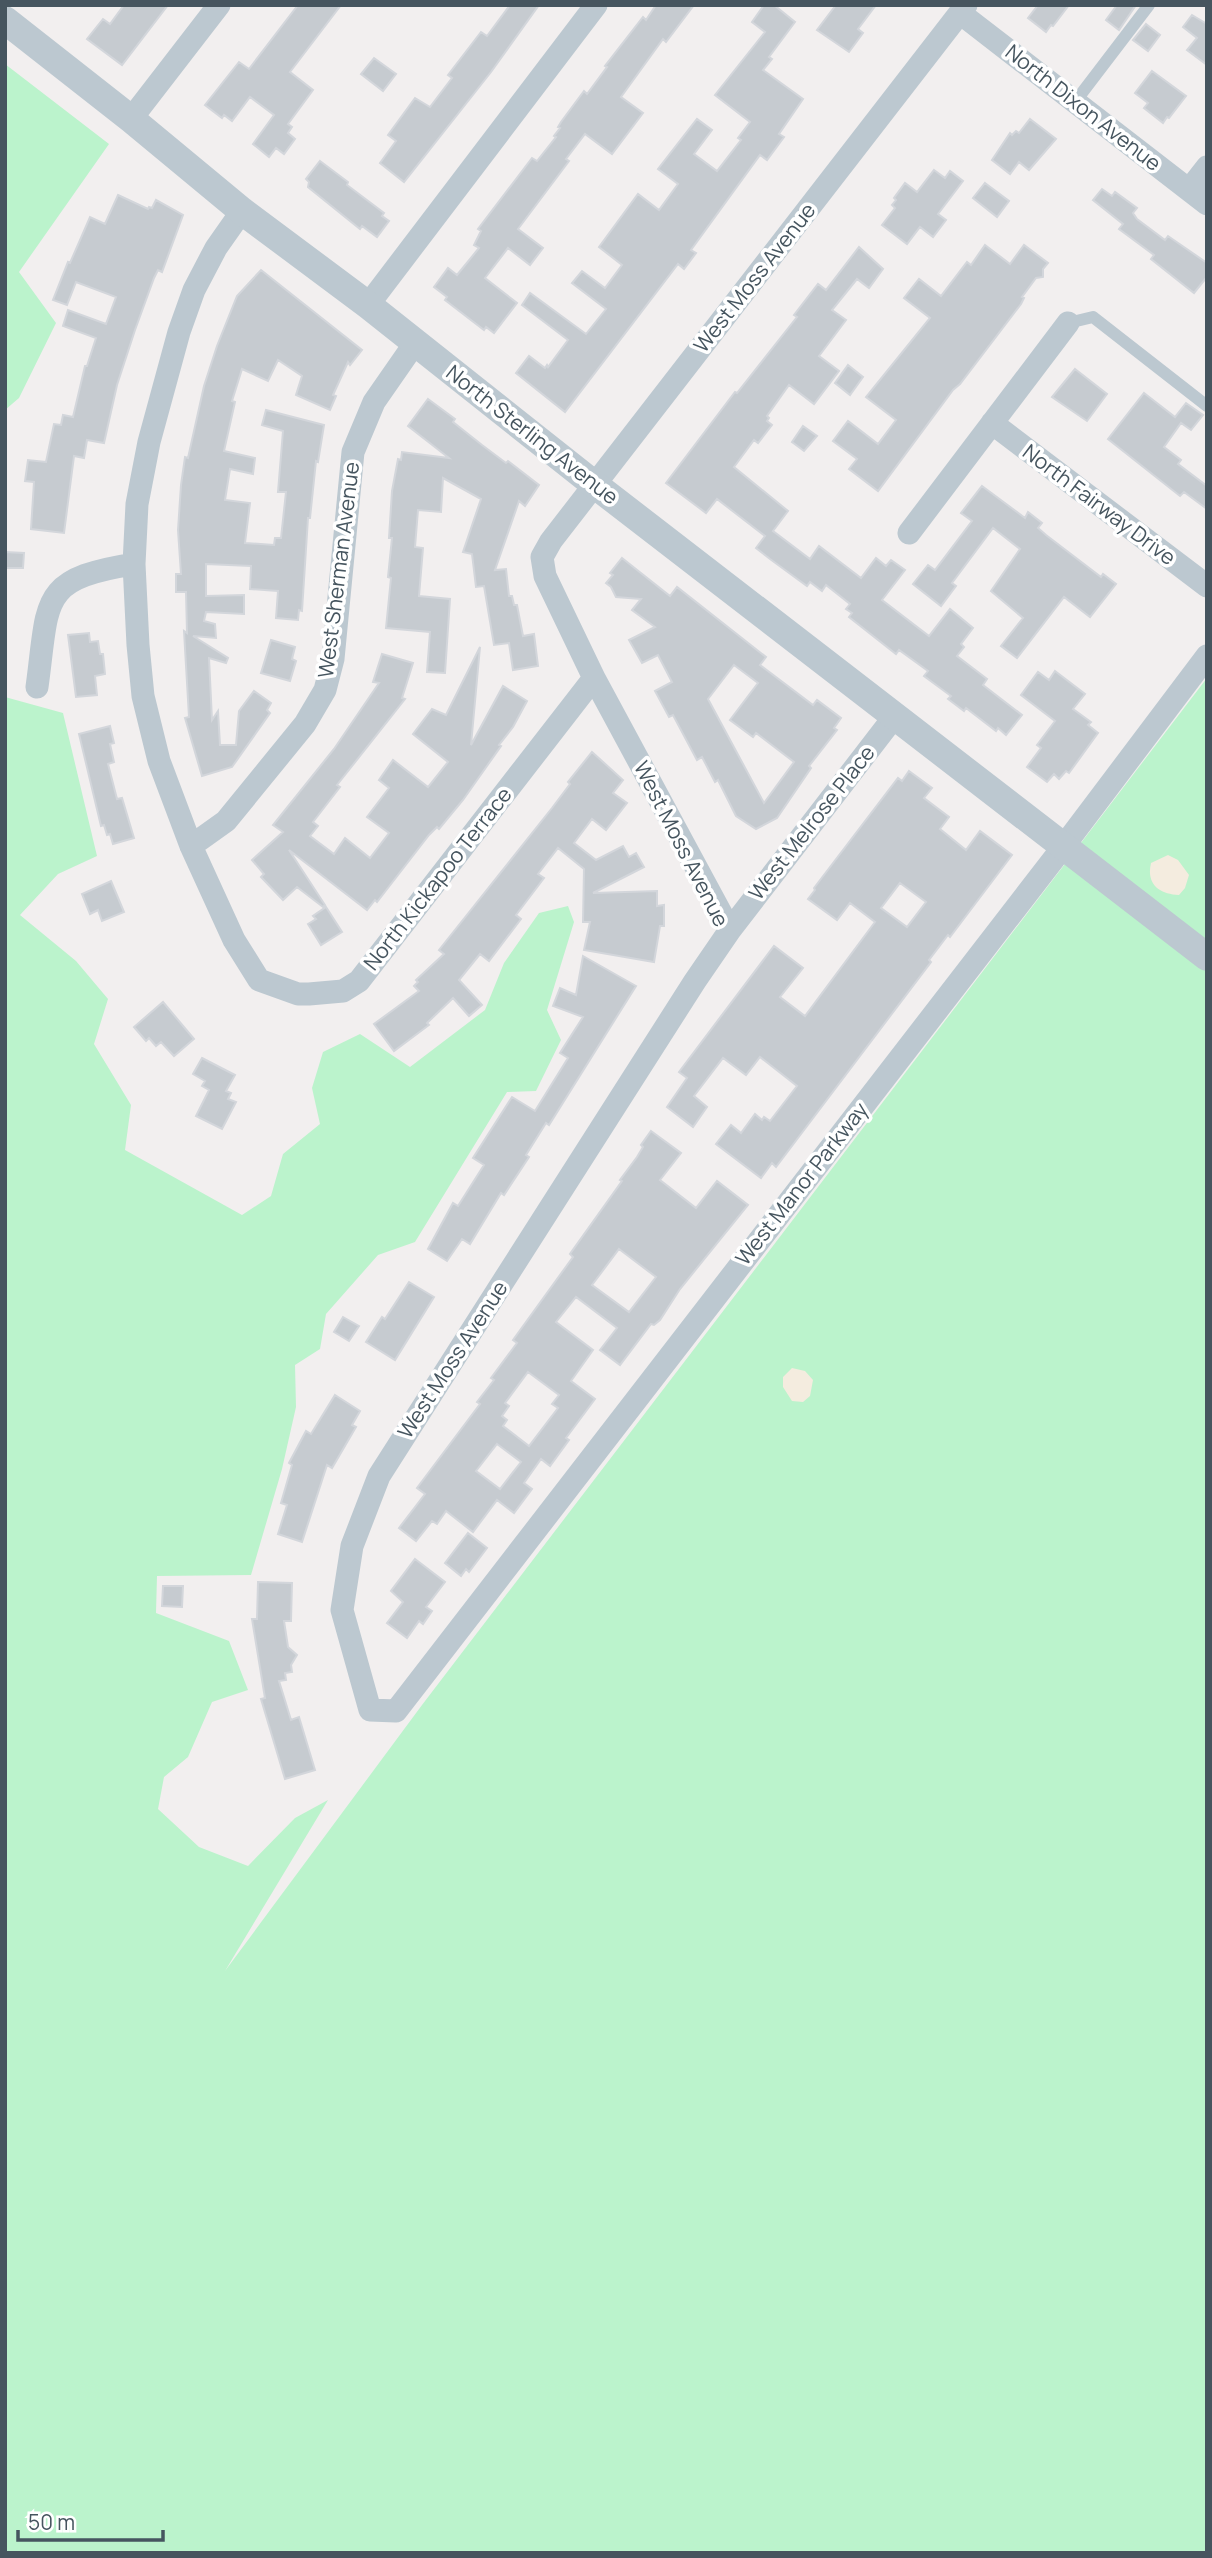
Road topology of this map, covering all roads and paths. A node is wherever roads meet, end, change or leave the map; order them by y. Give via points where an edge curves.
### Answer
1 (219, 5) edge
2 (596, 5) edge
3 (1149, 5) edge
4 (963, 9) edge
5 (5, 20) edge
6 (1075, 102) junction
7 (131, 118) junction
8 (1207, 167) edge
9 (1198, 197) edge
10 (242, 211) junction
11 (368, 305) junction
12 (1068, 323) joint
13 (415, 343) junction
14 (1207, 406) edge
15 (992, 423) junction
16 (595, 485) junction
17 (909, 533) dead end
18 (134, 564) junction
19 (1207, 586) edge
20 (1207, 656) edge
21 (594, 678) junction
22 (37, 687) dead end
23 (894, 717) junction
24 (191, 846) junction
25 (1063, 847) junction
26 (730, 930) junction
27 (1207, 957) edge
28 (396, 1711) joint

1 - 7 street
2 - 11 street
3 - 6 lane
4 - 6 street, North Dixon Avenue
4 - 16 street, West Moss Avenue
5 - 7 street, North Sterling Avenue
6 - 9 street, North Dixon Avenue
7 - 10 street, North Sterling Avenue
8 - 9 street
10 - 11 street, North Sterling Avenue
10 - 18 street, North Kickapoo Terrace via 194,290 179,332 149,442 137,504
11 - 13 street, North Sterling Avenue
12 - 14 lane via 1093,317
12 - 15 street
13 - 16 street, North Sterling Avenue
13 - 24 street, West Sherman Avenue via 374,402 353,452 333,659 325,690 305,724 226,821
15 - 17 street
15 - 19 street, North Fairway Drive
16 - 21 street, West Moss Avenue via 542,557 545,576
16 - 23 street, North Sterling Avenue
18 - 22 street via 88,573 57,593 47,613
18 - 24 street, North Kickapoo Terrace via 143,696 159,761
20 - 25 street, West Manor Parkway
21 - 24 street, North Kickapoo Terrace via 361,979 348,989 298,994 259,979 234,940
21 - 26 street, West Moss Avenue
23 - 25 street, North Sterling Avenue
23 - 26 street, West Melrose Place
25 - 27 street, North Sterling Avenue
25 - 28 street, West Manor Parkway
26 - 28 street, West Moss Avenue via 379,1476 352,1546 342,1609 370,1710

